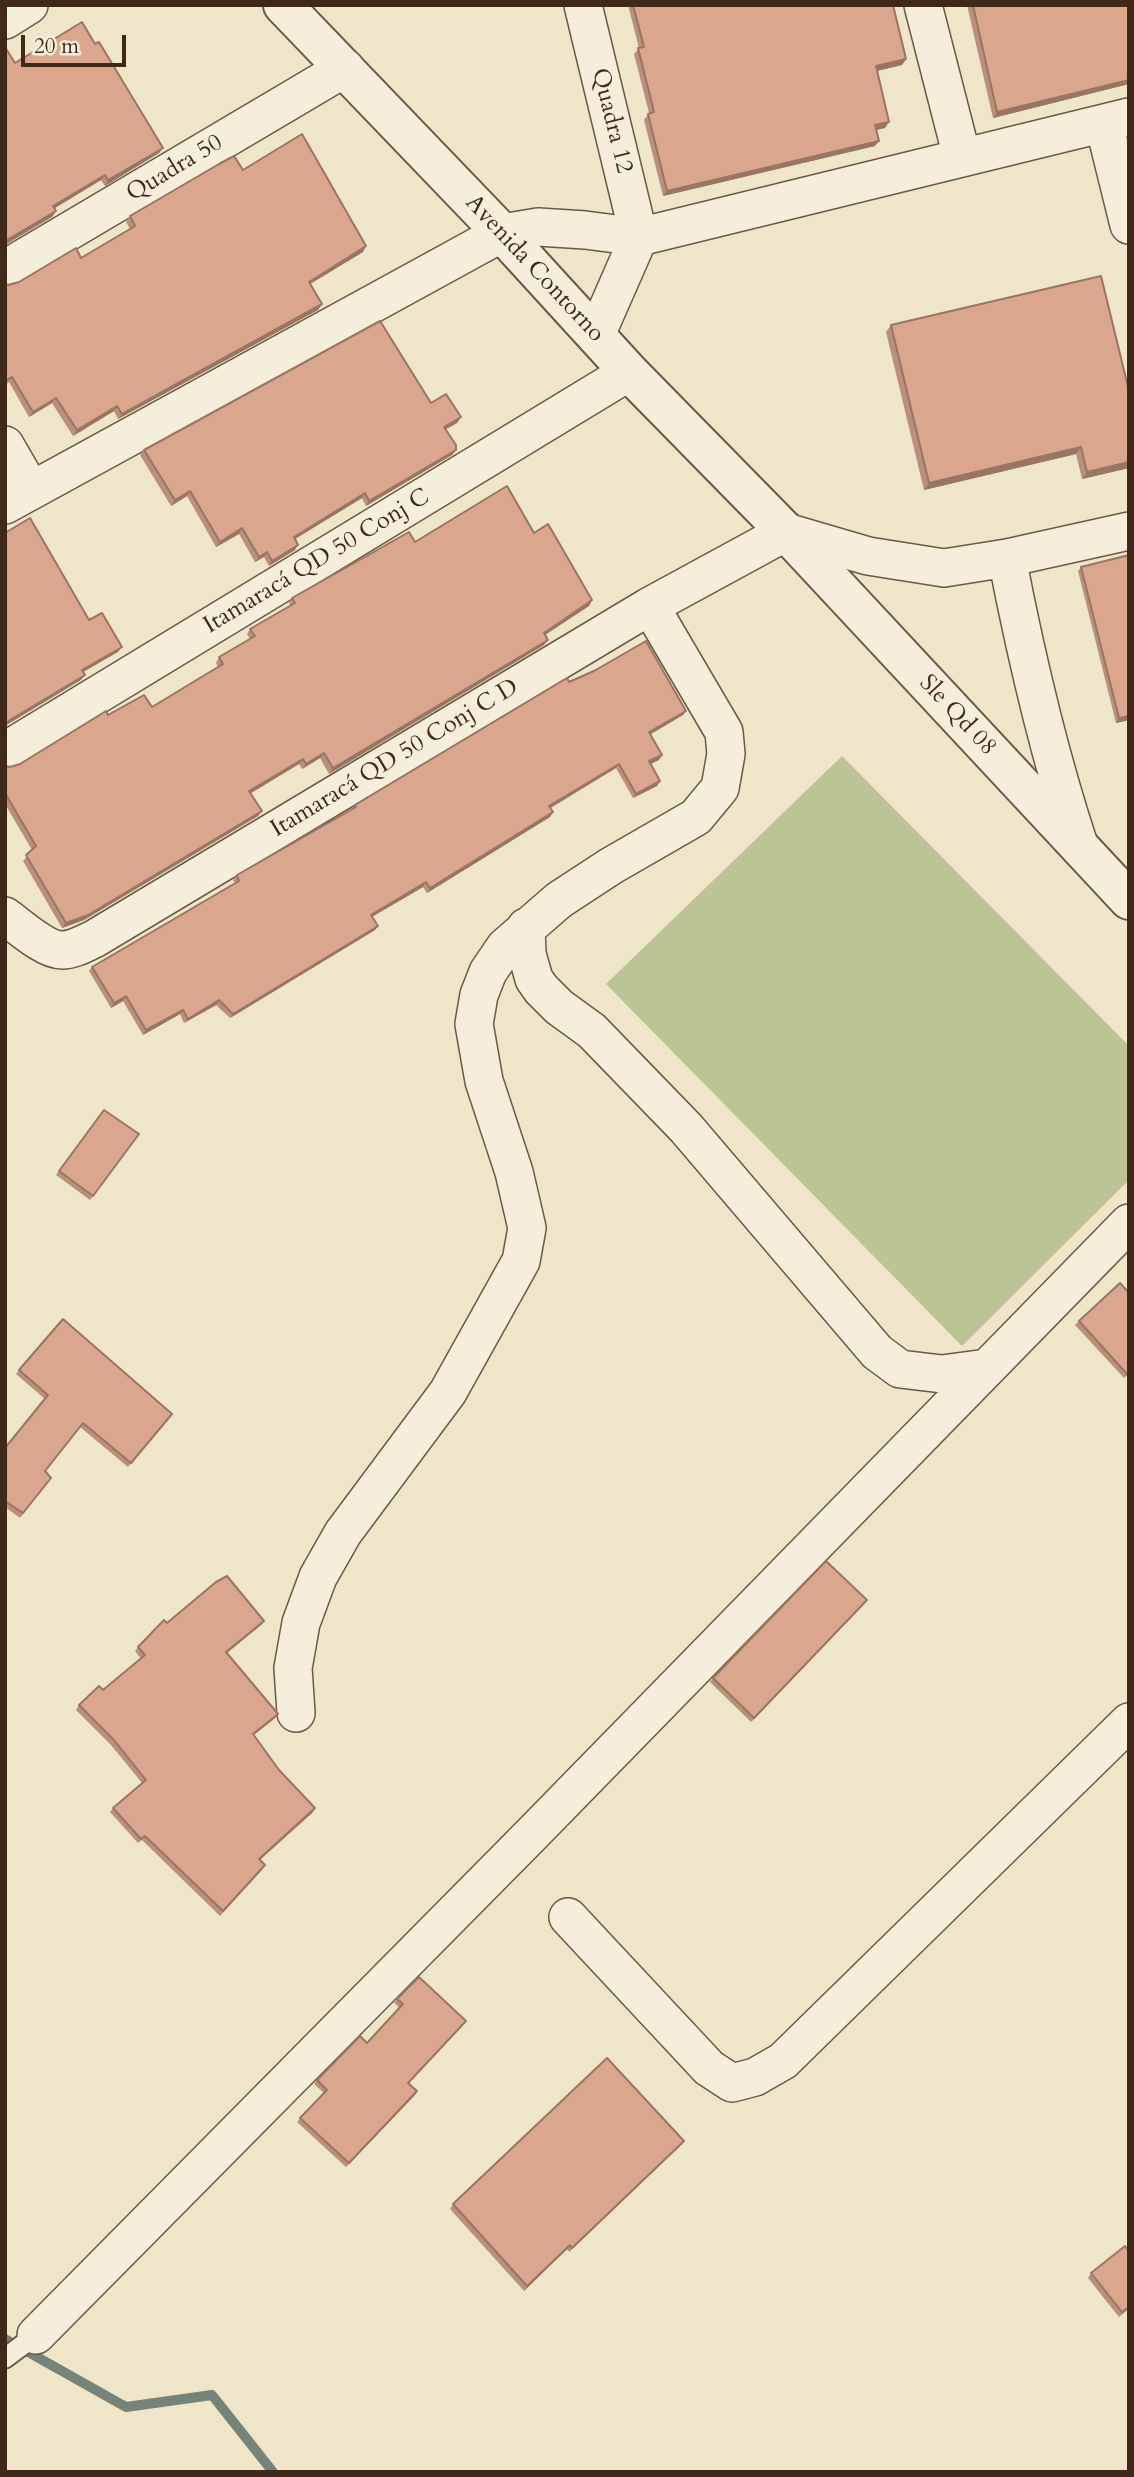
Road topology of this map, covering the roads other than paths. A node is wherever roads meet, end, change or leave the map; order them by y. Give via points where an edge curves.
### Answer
1 (29, 5) edge
2 (283, 5) edge
3 (583, 5) edge
4 (923, 5) edge
5 (5, 20) edge
6 (345, 68) junction
7 (1116, 121) edge
8 (962, 157) junction
9 (1129, 225) edge
10 (502, 233) junction
11 (639, 237) junction
12 (5, 269) edge
13 (596, 335) junction
14 (629, 372) junction
15 (5, 445) edge
16 (18, 497) edge
17 (1129, 531) edge
18 (786, 532) junction
19 (1007, 558) junction
20 (650, 606) junction
21 (5, 751) edge
22 (1080, 848) junction
23 (1129, 900) edge
24 (5, 915) edge
25 (526, 927) junction
26 (1129, 1223) edge
27 (986, 1368) junction
28 (296, 1713) dead end
29 (1129, 1722) edge
30 (568, 1917) dead end
31 (36, 2335) joint
32 (5, 2358) edge

1 - 5 street
2 - 6 street, Avenida Contorno
3 - 11 street, Quadra 12
4 - 8 street
6 - 10 street, Avenida Contorno
6 - 12 street, Quadra 50
7 - 8 street
7 - 9 street
8 - 11 street
10 - 11 street via 538,227
10 - 13 street, Avenida Contorno
10 - 16 street
11 - 13 street
13 - 14 street, Avenida Contorno
14 - 18 street, Avenida Contorno
14 - 21 street, Itamaracá QD 50 Conj C
15 - 16 street
17 - 19 street
18 - 19 street via 867,556 944,568
18 - 20 street, Itamaracá QD 50 Conj C D
18 - 22 street, Sle Qd 08
19 - 22 street via 1024,649
20 - 24 street, Itamaracá QD 50 Conj C D via 94,939 72,948 50,948
20 - 25 street via 724,732 726,754 720,788 696,817 559,900
22 - 23 street, Sle Qd 08
25 - 27 street via 527,954 541,989 592,1031 686,1128 877,1352 900,1369 943,1374
25 - 28 street via 488,972 474,1024 484,1081 527,1228 521,1261 448,1392 342,1533 318,1577 301,1623 292,1668
26 - 27 street
27 - 31 street
29 - 30 street via 821,2025 783,2061 755,2077 732,2083 709,2068
31 - 32 lane

